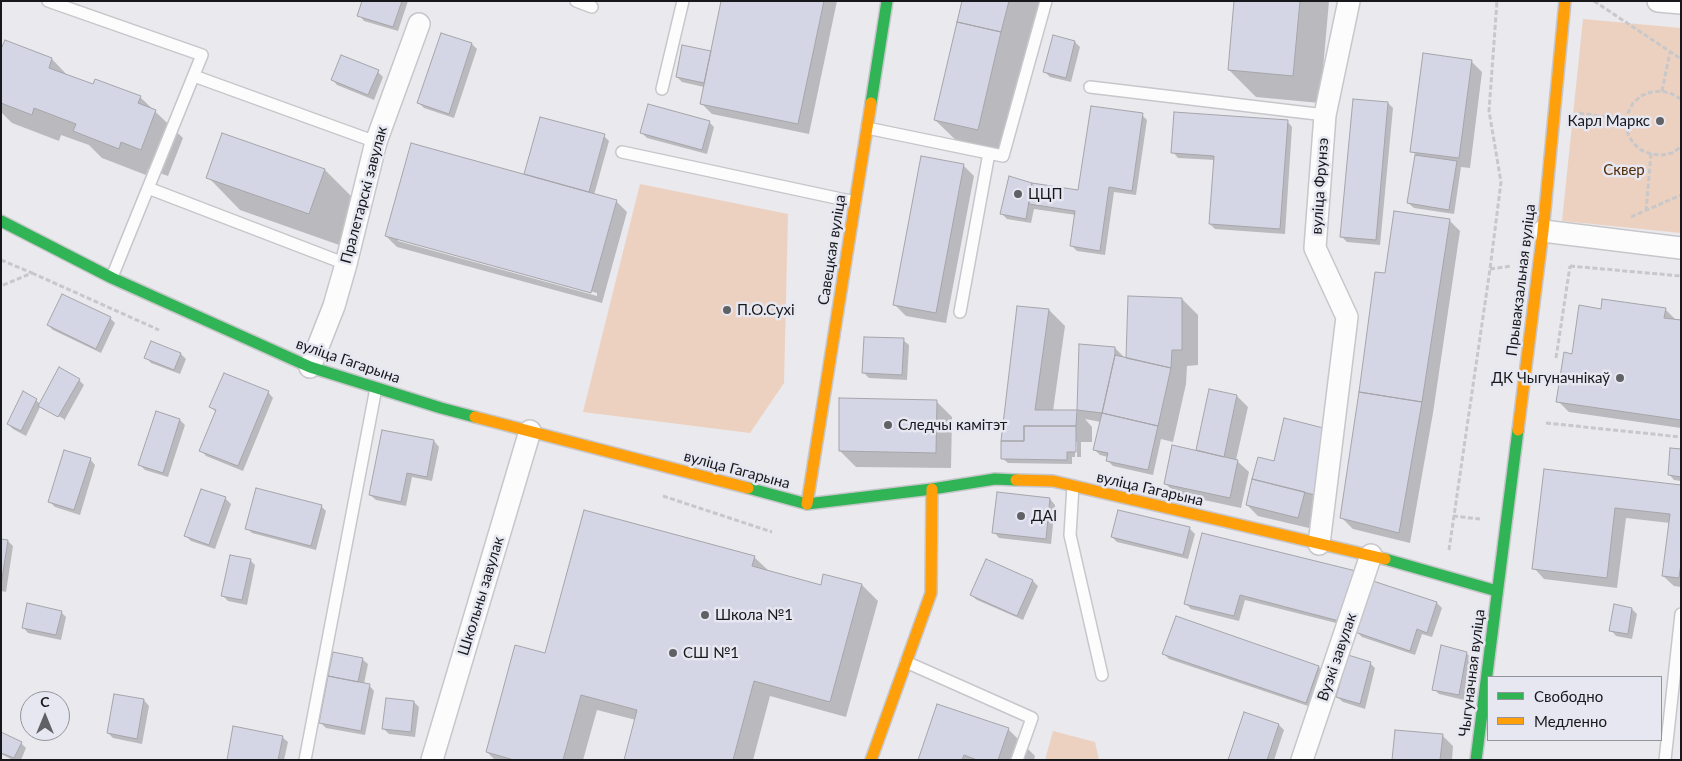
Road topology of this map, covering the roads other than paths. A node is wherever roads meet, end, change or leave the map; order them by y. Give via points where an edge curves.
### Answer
1 (48, 1) edge
2 (576, 1) edge
3 (683, 1) edge
4 (887, 1) edge
5 (1046, 1) edge
6 (1349, 1) edge
7 (1564, 1) edge
8 (1658, 1) edge
9 (1681, 3) edge
10 (592, 7) dead end
11 (419, 24) dead end
12 (194, 76) junction
13 (1090, 87) dead end
14 (662, 89) dead end
15 (1325, 115) junction
16 (867, 128) junction
17 (376, 142) junction
18 (622, 152) dead end
19 (990, 153) junction
20 (148, 188) junction
21 (855, 202) junction
22 (1, 220) edge
23 (1543, 231) junction
24 (1681, 248) edge
25 (346, 264) junction
26 (112, 278) junction
27 (960, 312) dead end
28 (310, 367) junction
29 (376, 388) junction
30 (530, 431) junction
31 (1073, 486) junction
32 (932, 489) junction
33 (807, 504) junction
34 (1320, 544) junction
35 (1371, 555) junction
36 (1497, 591) junction
37 (1681, 614) edge
38 (906, 662) junction
39 (1102, 674) dead end
40 (305, 760) edge
41 (432, 760) edge
42 (871, 760) edge
43 (1017, 760) edge
44 (1302, 760) edge
45 (1476, 760) edge
46 (1665, 760) edge

1 - 12 lane via 202,55
2 - 10 lane
3 - 14 lane
4 - 16 street, Савецкая вуліца
5 - 19 lane via 1003,156
6 - 15 street, вуліца Фрунзэ
7 - 23 street, Прывакзальная вуліца
8 - 9 street
11 - 17 street, Пралетарскі завулак
12 - 17 lane
12 - 20 lane
13 - 15 lane
15 - 34 street, вуліца Фрунзэ via 1315,248 1347,317
16 - 19 lane
16 - 21 street, Савецкая вуліца
17 - 25 street, Пралетарскі завулак
18 - 21 lane
19 - 27 lane
20 - 25 lane
20 - 26 lane
21 - 33 street, Савецкая вуліца
22 - 26 street, вуліца Гагарына
23 - 24 street
23 - 36 street, Прывакзальная вуліца
25 - 28 street, Пралетарскі завулак via 334,306
26 - 28 street, вуліца Гагарына
28 - 29 street, вуліца Гагарына
29 - 30 street, вуліца Гагарына
29 - 40 lane
30 - 33 street, вуліца Гагарына
30 - 41 street, Школьны завулак
31 - 32 street, вуліца Гагарына via 995,479
31 - 34 street, вуліца Гагарына
31 - 39 lane via 1070,535
32 - 33 street, вуліца Гагарына
32 - 38 street via 931,593
34 - 35 street, вуліца Гагарына
35 - 36 street, вуліца Гагарына
35 - 44 street, Вузкі завулак
36 - 45 street, Чыгуначная вуліца
37 - 46 lane
38 - 42 street
38 - 43 lane via 1032,718

